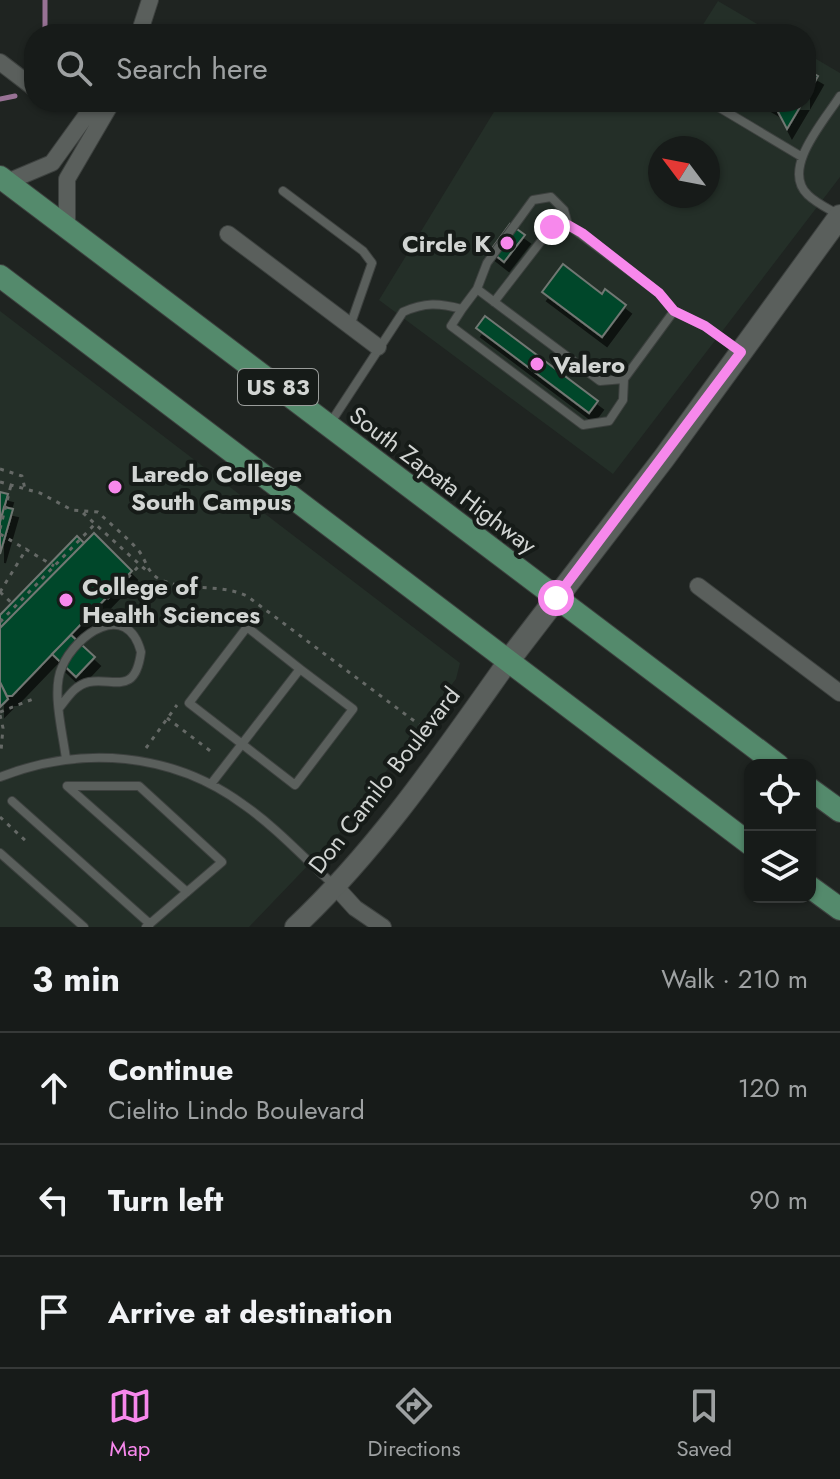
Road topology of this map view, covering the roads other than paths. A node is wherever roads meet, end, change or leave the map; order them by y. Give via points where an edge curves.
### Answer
1 (150, 0) edge
2 (142, 24) edge
3 (0, 62) edge
4 (24, 80) edge
5 (840, 96) edge
6 (89, 112) edge
7 (106, 112) edge
8 (727, 112) edge
9 (802, 157) junction
10 (3, 179) edge
11 (283, 191) dead end
12 (840, 216) edge
13 (568, 225) junction
14 (67, 227) junction
15 (228, 234) dead end
16 (0, 276) edge
17 (477, 289) junction
18 (494, 302) junction
19 (462, 309) junction
20 (674, 311) junction
21 (350, 326) junction
22 (378, 347) junction
23 (741, 352) junction
24 (624, 379) junction
25 (328, 426) junction
26 (698, 586) dead end
27 (556, 598) junction
28 (509, 660) junction
29 (300, 669) junction
30 (840, 693) edge
31 (60, 707) junction
32 (242, 744) junction
33 (66, 759) junction
34 (770, 759) edge
35 (0, 777) edge
36 (211, 784) junction
37 (816, 793) edge
38 (12, 801) dead end
39 (840, 811) edge
40 (744, 839) edge
41 (0, 853) edge
42 (335, 886) junction
43 (816, 891) edge
44 (187, 892) junction
45 (840, 909) edge
46 (148, 925) edge
47 (84, 927) edge
48 (295, 927) edge
49 (383, 927) edge

1 - 2 street
3 - 4 street
5 - 9 lane
6 - 10 street via 52,163
7 - 14 street via 67,179
8 - 9 lane
9 - 12 lane via 800,183 807,194
10 - 14 main road, South Zapata Highway / US 83
11 - 21 lane via 372,263
12 - 23 main road
13 - 17 lane via 559,202 551,197 533,200 487,263
13 - 18 lane via 552,227
13 - 20 lane via 659,293
14 - 25 main road, South Zapata Highway / US 83
15 - 21 street
16 - 28 main road
17 - 18 lane
17 - 19 lane
18 - 24 lane via 600,381
19 - 22 lane via 439,303 403,312
19 - 24 lane via 451,326 583,425 609,421 623,400
20 - 23 lane
20 - 24 lane
21 - 22 street
22 - 25 lane
23 - 27 main road
25 - 27 main road, South Zapata Highway / US 83
26 - 30 street
27 - 28 main road
27 - 34 main road, South Zapata Highway / US 83
28 - 40 main road
28 - 42 street, Don Camilo Boulevard via 419,786
29 - 32 lane
29 - 32 lane via 353,709 295,785
29 - 32 lane via 247,627 189,703
31 - 31 lane via 58,682 68,657 102,626 116,624 129,631 141,652 129,678 114,685 80,685
31 - 33 lane
32 - 36 lane
33 - 35 lane
33 - 36 lane via 146,762
36 - 42 lane via 261,818
37 - 39 main road
38 - 46 lane
41 - 47 lane
42 - 48 street, Don Camilo Boulevard
42 - 49 street
43 - 45 main road
44 - 44 lane via 222,862 139,786 67,786
44 - 46 lane

